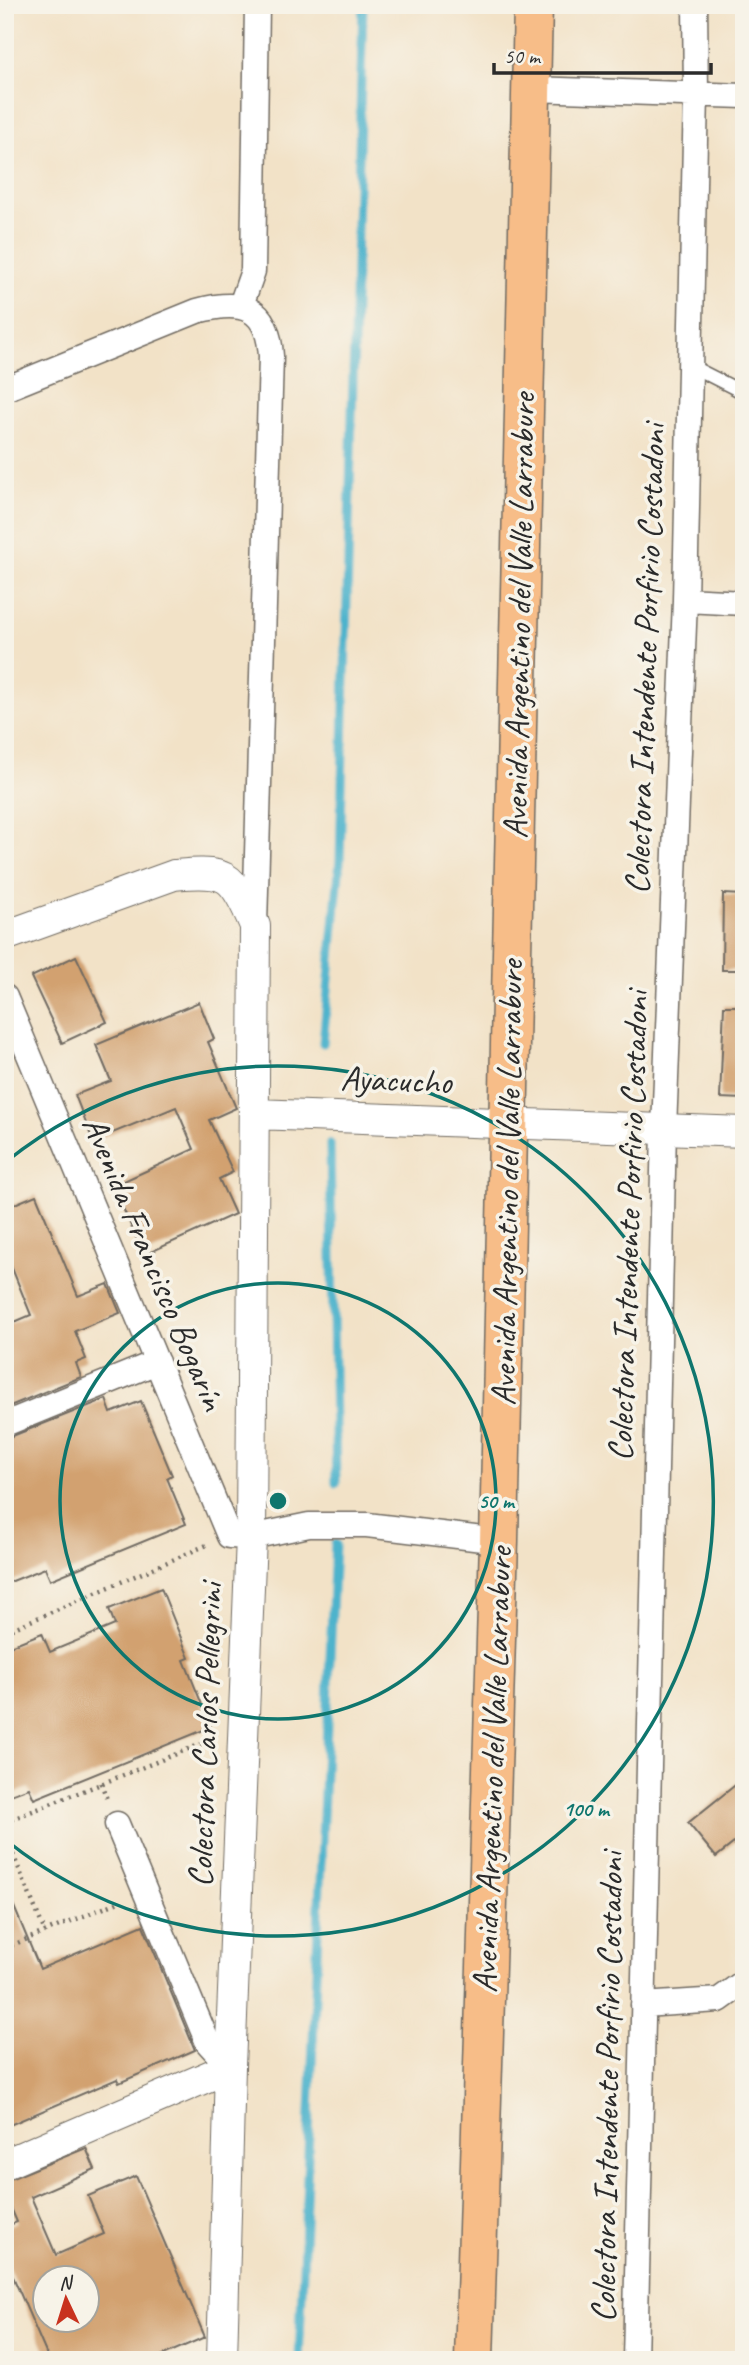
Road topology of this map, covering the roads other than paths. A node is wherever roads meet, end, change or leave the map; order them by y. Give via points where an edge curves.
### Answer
1 (257, 5) edge
2 (533, 5) edge
3 (695, 5) edge
4 (531, 89) junction
5 (696, 94) junction
6 (744, 96) edge
7 (241, 305) junction
8 (689, 365) junction
9 (5, 389) edge
10 (744, 393) edge
11 (685, 600) junction
12 (744, 603) edge
13 (255, 926) junction
14 (5, 936) edge
15 (5, 997) edge
16 (255, 1114) junction
17 (508, 1122) junction
18 (664, 1129) junction
19 (744, 1132) edge
20 (157, 1362) junction
21 (5, 1424) edge
22 (240, 1536) junction
23 (499, 1541) junction
24 (117, 1824) dead end
25 (740, 1992) edge
26 (643, 2005) junction
27 (230, 2067) junction
28 (5, 2164) edge
29 (222, 2360) edge
30 (474, 2360) edge
31 (635, 2360) edge

1 - 7 street via 253,271
2 - 4 highway, Avenida Argentino del Valle Larrabure
3 - 5 street, Colectora Intendente Porfirio Costadoni
4 - 5 street
4 - 17 highway, Avenida Argentino del Valle Larrabure
5 - 6 street
5 - 8 street, Colectora Intendente Porfirio Costadoni
7 - 9 street via 197,311
7 - 13 street via 259,315 270,337 271,356
8 - 10 lane
8 - 11 street, Colectora Intendente Porfirio Costadoni
11 - 12 street
11 - 18 street, Colectora Intendente Porfirio Costadoni
13 - 14 street via 242,898 225,878 198,873 174,875
13 - 16 street, Colectora Carlos Pellegrini
15 - 20 street, Avenida Francisco Bogarín
16 - 17 street, Ayacucho
16 - 22 street, Colectora Carlos Pellegrini
17 - 18 street, Ayacucho
17 - 23 highway, Avenida Argentino del Valle Larrabure
18 - 19 street, Ayacucho
18 - 26 street, Colectora Intendente Porfirio Costadoni
20 - 21 street
20 - 22 street, Avenida Francisco Bogarín
22 - 23 street via 309,1525 367,1525
22 - 27 street, Colectora Carlos Pellegrini via 244,1727
23 - 30 highway, Avenida Argentino del Valle Larrabure
24 - 27 street via 208,2043
25 - 26 street via 719,2000
26 - 31 street, Colectora Intendente Porfirio Costadoni
27 - 28 street
27 - 29 street, Colectora Carlos Pellegrini

